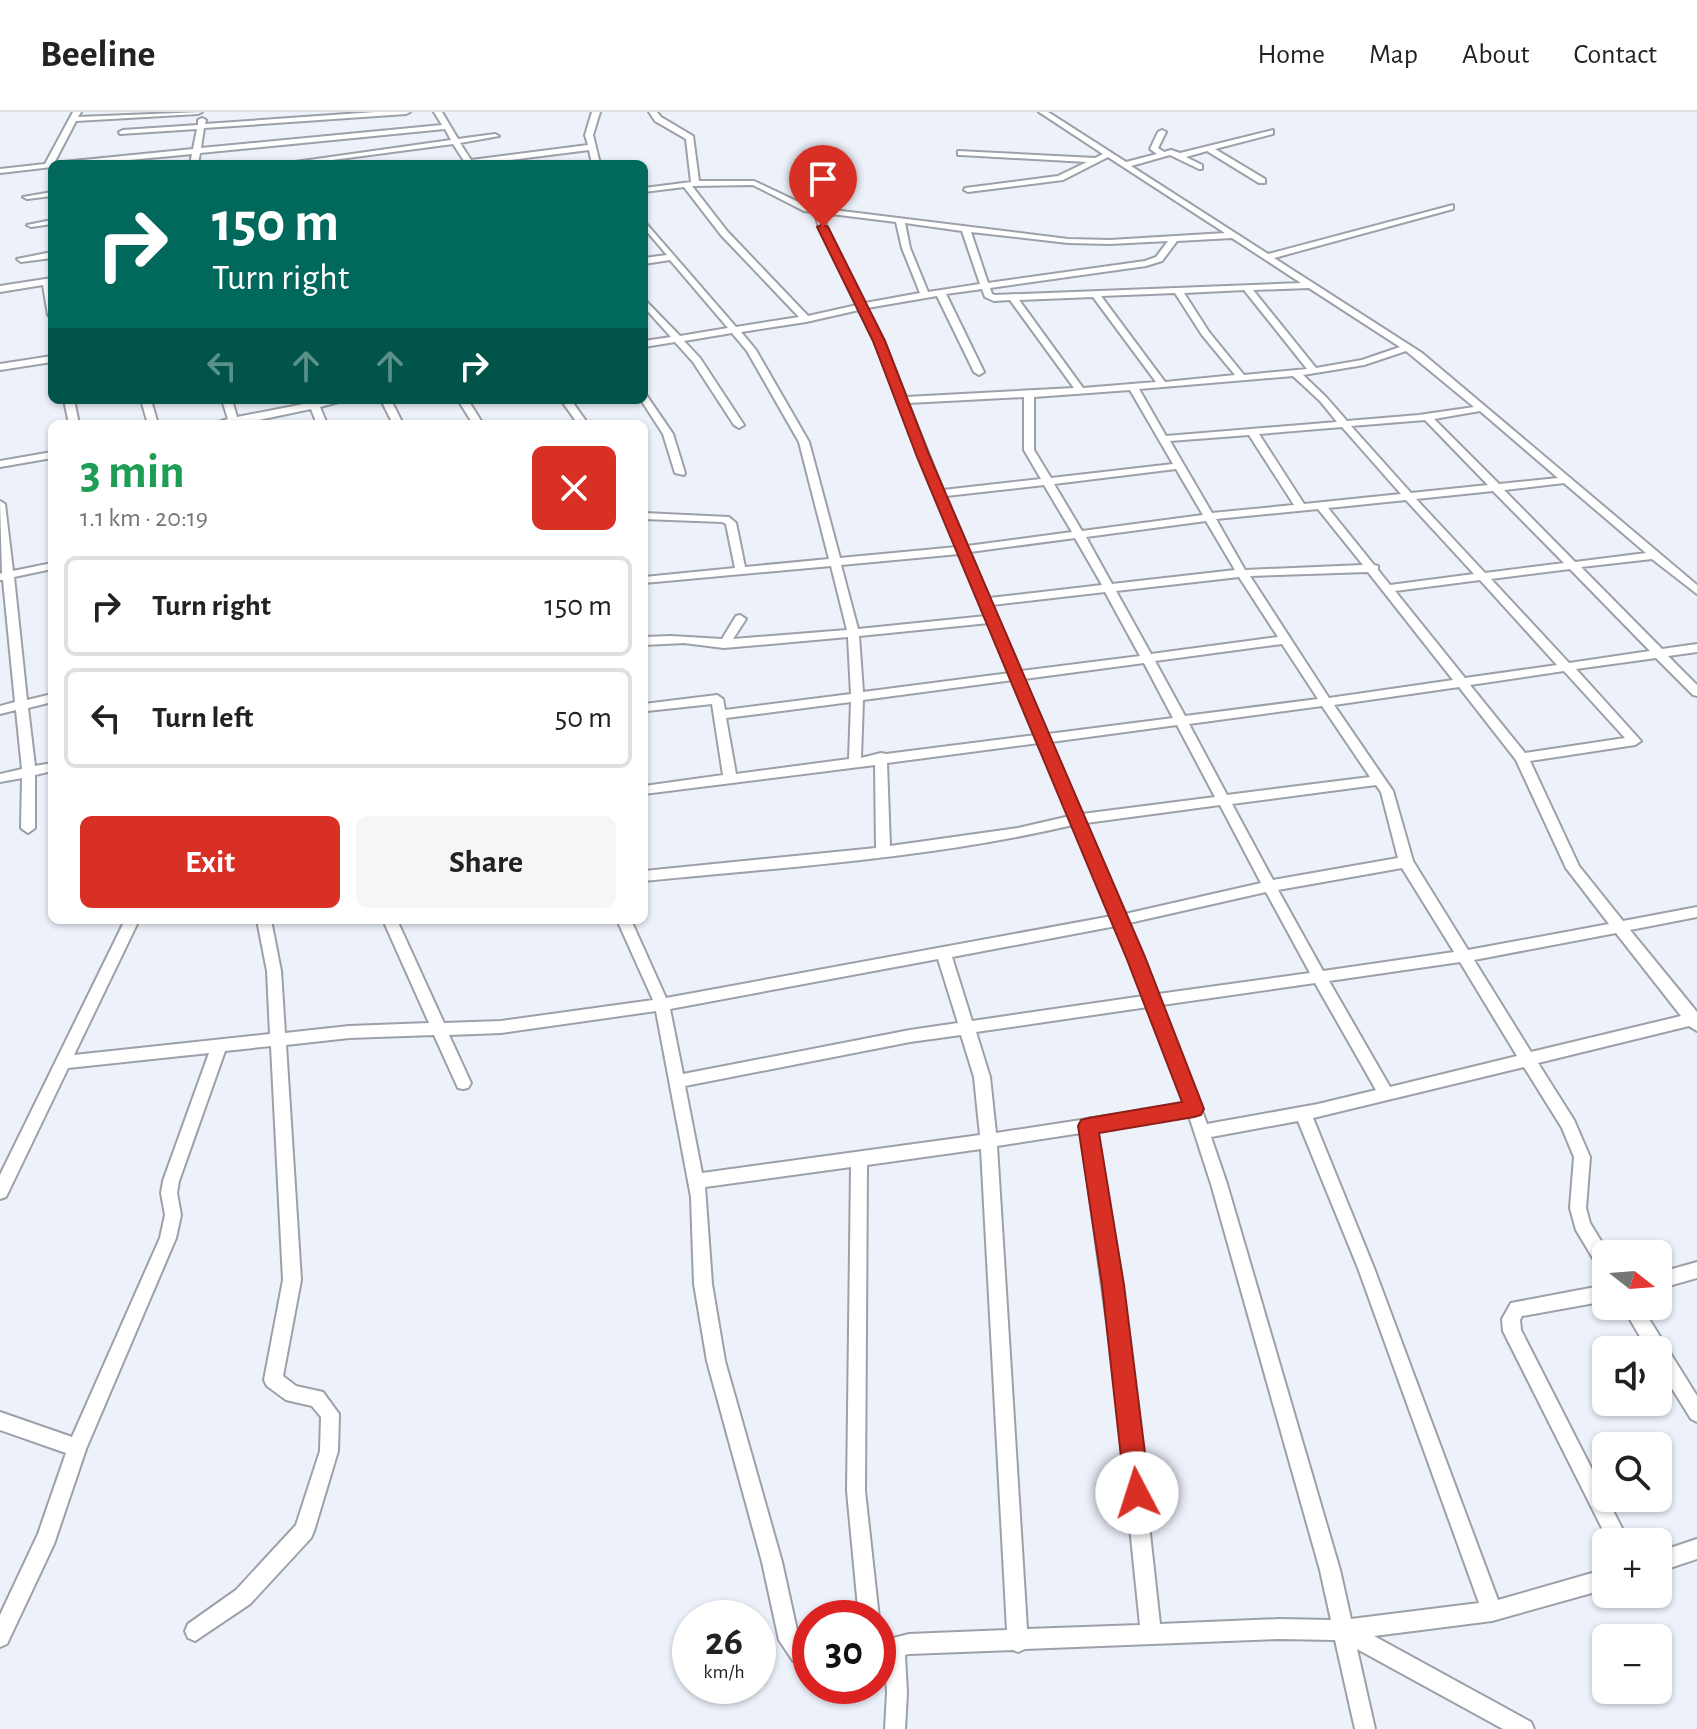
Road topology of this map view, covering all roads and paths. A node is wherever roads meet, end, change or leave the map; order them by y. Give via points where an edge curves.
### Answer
1 (201, 112) edge
2 (406, 112) edge
3 (438, 112) edge
4 (596, 112) edge
5 (653, 112) edge
6 (1043, 112) edge
7 (134, 114) edge
8 (75, 116) edge
9 (324, 116) edge
10 (200, 127) junction
11 (446, 127) junction
12 (1162, 132) dead end
13 (1270, 132) dead end
14 (495, 136) dead end
15 (331, 137) junction
16 (456, 141) junction
17 (592, 147) junction
18 (1208, 148) junction
19 (114, 149) dead end
20 (196, 150) junction
21 (961, 153) dead end
22 (1109, 154) junction
23 (1163, 154) junction
24 (1179, 156) junction
25 (108, 159) junction
26 (53, 160) edge
27 (99, 160) edge
28 (195, 160) edge
29 (345, 160) edge
30 (467, 160) edge
31 (498, 160) edge
32 (595, 160) edge
33 (1099, 160) junction
34 (48, 165) edge
35 (1125, 165) junction
36 (1199, 167) dead end
37 (0, 171) edge
38 (1262, 181) dead end
39 (690, 184) junction
40 (648, 189) edge
41 (968, 190) dead end
42 (48, 194) edge
43 (27, 197) dead end
44 (1450, 207) dead end
45 (818, 211) junction
46 (900, 221) junction
47 (48, 223) edge
48 (31, 225) dead end
49 (648, 228) edge
50 (966, 229) junction
51 (1234, 235) junction
52 (1174, 239) junction
53 (48, 256) edge
54 (672, 257) junction
55 (1267, 257) junction
56 (21, 259) dead end
57 (648, 260) edge
58 (48, 282) edge
59 (1311, 285) junction
60 (984, 287) junction
61 (1247, 288) junction
62 (0, 289) edge
63 (1178, 291) junction
64 (940, 292) junction
65 (925, 295) junction
66 (1096, 295) junction
67 (1014, 299) junction
68 (864, 306) junction
69 (648, 307) edge
70 (806, 319) junction
71 (732, 330) junction
72 (677, 340) junction
73 (648, 344) edge
74 (1407, 347) junction
75 (48, 360) edge
76 (0, 367) edge
77 (1312, 370) junction
78 (979, 372) dead end
79 (1294, 372) junction
80 (1241, 377) junction
81 (1162, 384) junction
82 (1133, 387) junction
83 (1081, 391) junction
84 (1029, 394) junction
85 (903, 400) junction
86 (309, 404) edge
87 (648, 404) edge
88 (1483, 408) junction
89 (1427, 417) junction
90 (242, 420) edge
91 (1344, 424) junction
92 (739, 425) dead end
93 (1252, 431) junction
94 (1162, 439) junction
95 (48, 456) edge
96 (0, 464) edge
97 (1178, 466) junction
98 (680, 473) dead end
99 (1047, 480) junction
100 (1567, 480) junction
101 (1498, 489) junction
102 (939, 494) junction
103 (1412, 497) junction
104 (0, 504) edge
105 (1322, 507) junction
106 (1301, 508) junction
107 (648, 516) edge
108 (1209, 517) junction
109 (1076, 534) junction
110 (963, 550) junction
111 (1655, 555) junction
112 (833, 561) junction
113 (48, 567) edge
114 (1574, 567) junction
115 (740, 568) junction
116 (1374, 568) junction
117 (1242, 573) junction
118 (5, 576) edge
119 (1483, 577) junction
120 (648, 580) edge
121 (1107, 588) junction
122 (1389, 588) junction
123 (1697, 591) edge
124 (984, 602) junction
125 (740, 619) dead end
126 (991, 619) junction
127 (853, 631) junction
128 (1286, 640) junction
129 (648, 641) edge
130 (724, 644) junction
131 (1697, 648) edge
132 (1660, 654) junction
133 (1148, 660) junction
134 (1567, 668) junction
135 (1017, 676) junction
136 (1464, 682) junction
137 (1697, 692) edge
138 (857, 697) junction
139 (48, 699) edge
140 (1326, 702) junction
141 (23, 705) junction
142 (648, 707) edge
143 (0, 710) edge
144 (720, 715) junction
145 (1181, 719) junction
146 (1043, 737) junction
147 (881, 757) junction
148 (1522, 758) junction
149 (855, 761) junction
150 (48, 768) edge
151 (29, 772) junction
152 (0, 778) edge
153 (730, 778) junction
154 (1380, 780) junction
155 (648, 789) edge
156 (1225, 800) junction
157 (1077, 819) junction
158 (28, 828) dead end
159 (883, 852) junction
160 (1406, 862) junction
161 (648, 876) edge
162 (1270, 886) junction
163 (1697, 912) edge
164 (1120, 920) junction
165 (130, 924) edge
166 (265, 924) edge
167 (392, 924) edge
168 (626, 924) edge
169 (1620, 927) junction
170 (943, 952) junction
171 (1463, 956) junction
172 (1316, 977) junction
173 (1152, 1000) junction
174 (662, 1004) junction
175 (1695, 1021) edge
176 (968, 1027) junction
177 (440, 1030) junction
178 (279, 1039) junction
179 (219, 1046) junction
180 (1528, 1060) junction
181 (64, 1062) junction
182 (678, 1081) junction
183 (463, 1083) dead end
184 (1386, 1093) junction
185 (1194, 1109) junction
186 (1303, 1113) junction
187 (1088, 1126) junction
188 (1202, 1132) junction
189 (989, 1141) junction
190 (859, 1159) junction
191 (696, 1181) junction
192 (0, 1192) edge
193 (1592, 1242) edge
194 (1697, 1270) edge
195 (1672, 1277) edge
196 (1592, 1296) edge
197 (1672, 1373) edge
198 (1697, 1413) edge
199 (0, 1421) edge
200 (77, 1448) junction
201 (1612, 1528) edge
202 (1697, 1549) edge
203 (1672, 1557) edge
204 (1592, 1583) edge
205 (867, 1600) edge
206 (1492, 1611) junction
207 (1343, 1630) junction
208 (195, 1631) dead end
209 (1151, 1635) junction
210 (0, 1637) edge
211 (1018, 1642) junction
212 (792, 1644) edge
213 (896, 1647) edge
214 (896, 1689) edge
215 (895, 1729) edge
216 (1365, 1729) edge
217 (1524, 1729) edge

1 - 7 street
1 - 10 street
2 - 9 street
3 - 11 street
4 - 17 street via 589,135
5 - 39 street via 690,138
6 - 22 street
7 - 8 street
7 - 10 street via 121,135
8 - 26 street
9 - 10 street
9 - 15 street
10 - 20 street
11 - 15 street
11 - 16 street
12 - 23 street via 1154,149
13 - 18 street
14 - 16 street
15 - 20 street
15 - 29 street
16 - 29 street
16 - 30 street
17 - 31 street
17 - 32 street
18 - 24 street
18 - 38 street
19 - 25 street
20 - 25 street
20 - 28 street
21 - 33 street
22 - 33 street
22 - 35 street
23 - 24 street
23 - 35 street
24 - 36 street
25 - 27 street
33 - 41 street via 1060,178
34 - 37 street
35 - 51 street
39 - 40 street
39 - 45 street via 754,183
39 - 70 street via 724,233
42 - 43 street
44 - 55 street
45 - 46 street
45 - 68 street
46 - 50 street
46 - 65 street
47 - 48 street
49 - 54 street
50 - 52 street via 1093,243
50 - 60 street
51 - 52 street
51 - 55 street
52 - 60 street via 1159,259 1146,263
53 - 56 street
54 - 57 street
54 - 71 street
55 - 59 street
58 - 62 street
59 - 61 street
59 - 74 street
60 - 64 street
60 - 67 street via 988,295
61 - 63 street
61 - 77 street
63 - 66 street
63 - 80 street
64 - 65 street
64 - 78 street
65 - 68 street
66 - 67 street
66 - 81 street
67 - 83 street
68 - 70 street
68 - 85 street
69 - 72 street
70 - 71 street
71 - 72 street
71 - 112 street via 764,370 804,442
72 - 73 street
72 - 92 street via 697,360
74 - 77 street via 1377,359
74 - 88 street
75 - 76 street
77 - 79 street
79 - 80 street
79 - 91 street
80 - 81 street
81 - 82 street
82 - 83 street
82 - 94 street
83 - 84 street
84 - 85 street
84 - 99 street via 1029,450
85 - 102 street
86 - 90 street
87 - 98 street via 668,434
88 - 89 street
88 - 100 street
89 - 91 street
89 - 101 street
91 - 93 street
91 - 103 street
93 - 94 street
93 - 106 street
94 - 97 street
95 - 96 street
97 - 99 street
97 - 108 street
99 - 102 street
99 - 109 street
100 - 101 street
100 - 111 street
101 - 103 street
101 - 114 street
102 - 110 street
103 - 105 street
103 - 119 street
104 - 118 street
105 - 106 street
105 - 116 street
106 - 108 street
107 - 115 street via 725,519 731,523
108 - 109 street
108 - 117 street
109 - 110 street
109 - 121 street
110 - 112 street
110 - 124 street
111 - 114 street
111 - 123 street
112 - 115 street
112 - 127 street
113 - 118 street
114 - 119 street
114 - 132 street
115 - 120 street
116 - 117 street
116 - 122 street
117 - 121 street
117 - 128 street
118 - 141 street
119 - 122 street
119 - 134 street
121 - 124 street
121 - 133 street
122 - 136 street
124 - 126 street
125 - 130 street
126 - 127 street
126 - 135 street
127 - 130 street
127 - 138 street
128 - 133 street
128 - 140 street
129 - 130 street via 680,638
131 - 132 street
132 - 134 street
132 - 137 street
133 - 135 street
133 - 145 street
134 - 136 street
134 - 148 street via 1635,741
135 - 138 street
135 - 146 street
136 - 140 street
136 - 148 street
138 - 144 street
138 - 149 street
139 - 141 street
140 - 145 street
140 - 154 street
141 - 143 street
141 - 151 street
142 - 144 street via 717,699
144 - 153 street
145 - 146 street
145 - 156 street
146 - 147 street
146 - 157 street
147 - 149 street
147 - 159 street
148 - 169 street via 1573,868
149 - 153 street
150 - 151 street
151 - 152 street
151 - 158 street
153 - 155 street
154 - 156 street
154 - 160 street via 1398,822
156 - 157 street
156 - 162 street
157 - 159 street
157 - 164 street
159 - 161 street
160 - 162 street
160 - 171 street
162 - 164 street
162 - 172 street
163 - 169 street
164 - 170 street
164 - 173 street
165 - 181 street
166 - 178 street
167 - 177 street
168 - 174 street
169 - 171 street
169 - 175 street
170 - 174 street
170 - 176 street
171 - 172 street
171 - 180 street
172 - 173 street
172 - 184 street
173 - 176 street
173 - 185 street
174 - 177 street via 501,1027
174 - 182 street
175 - 180 street
176 - 182 street
176 - 189 street via 982,1077
177 - 178 street
177 - 183 street
178 - 179 street
178 - 208 street via 292,1280 273,1380 292,1394 317,1398 330,1414 329,1451 304,1531 243,1597
179 - 181 street
179 - 200 street via 171,1181 168,1238
180 - 184 street
180 - 193 street via 1582,1157 1578,1208
181 - 192 street
182 - 191 street
184 - 186 street
185 - 187 street
185 - 188 street
186 - 188 street
186 - 206 street
187 - 189 street
187 - 209 street via 1132,1436
188 - 207 street via 1283,1400
189 - 190 street
189 - 211 street
190 - 191 street
190 - 205 street via 856,1491
191 - 212 street via 703,1284 716,1361
194 - 195 street
196 - 201 street via 1517,1309 1512,1331
197 - 198 street
199 - 200 street
200 - 210 street via 47,1537
202 - 203 street
204 - 206 street
206 - 207 street
207 - 209 street
207 - 216 street
207 - 217 street
209 - 211 street
211 - 213 street
214 - 215 street

